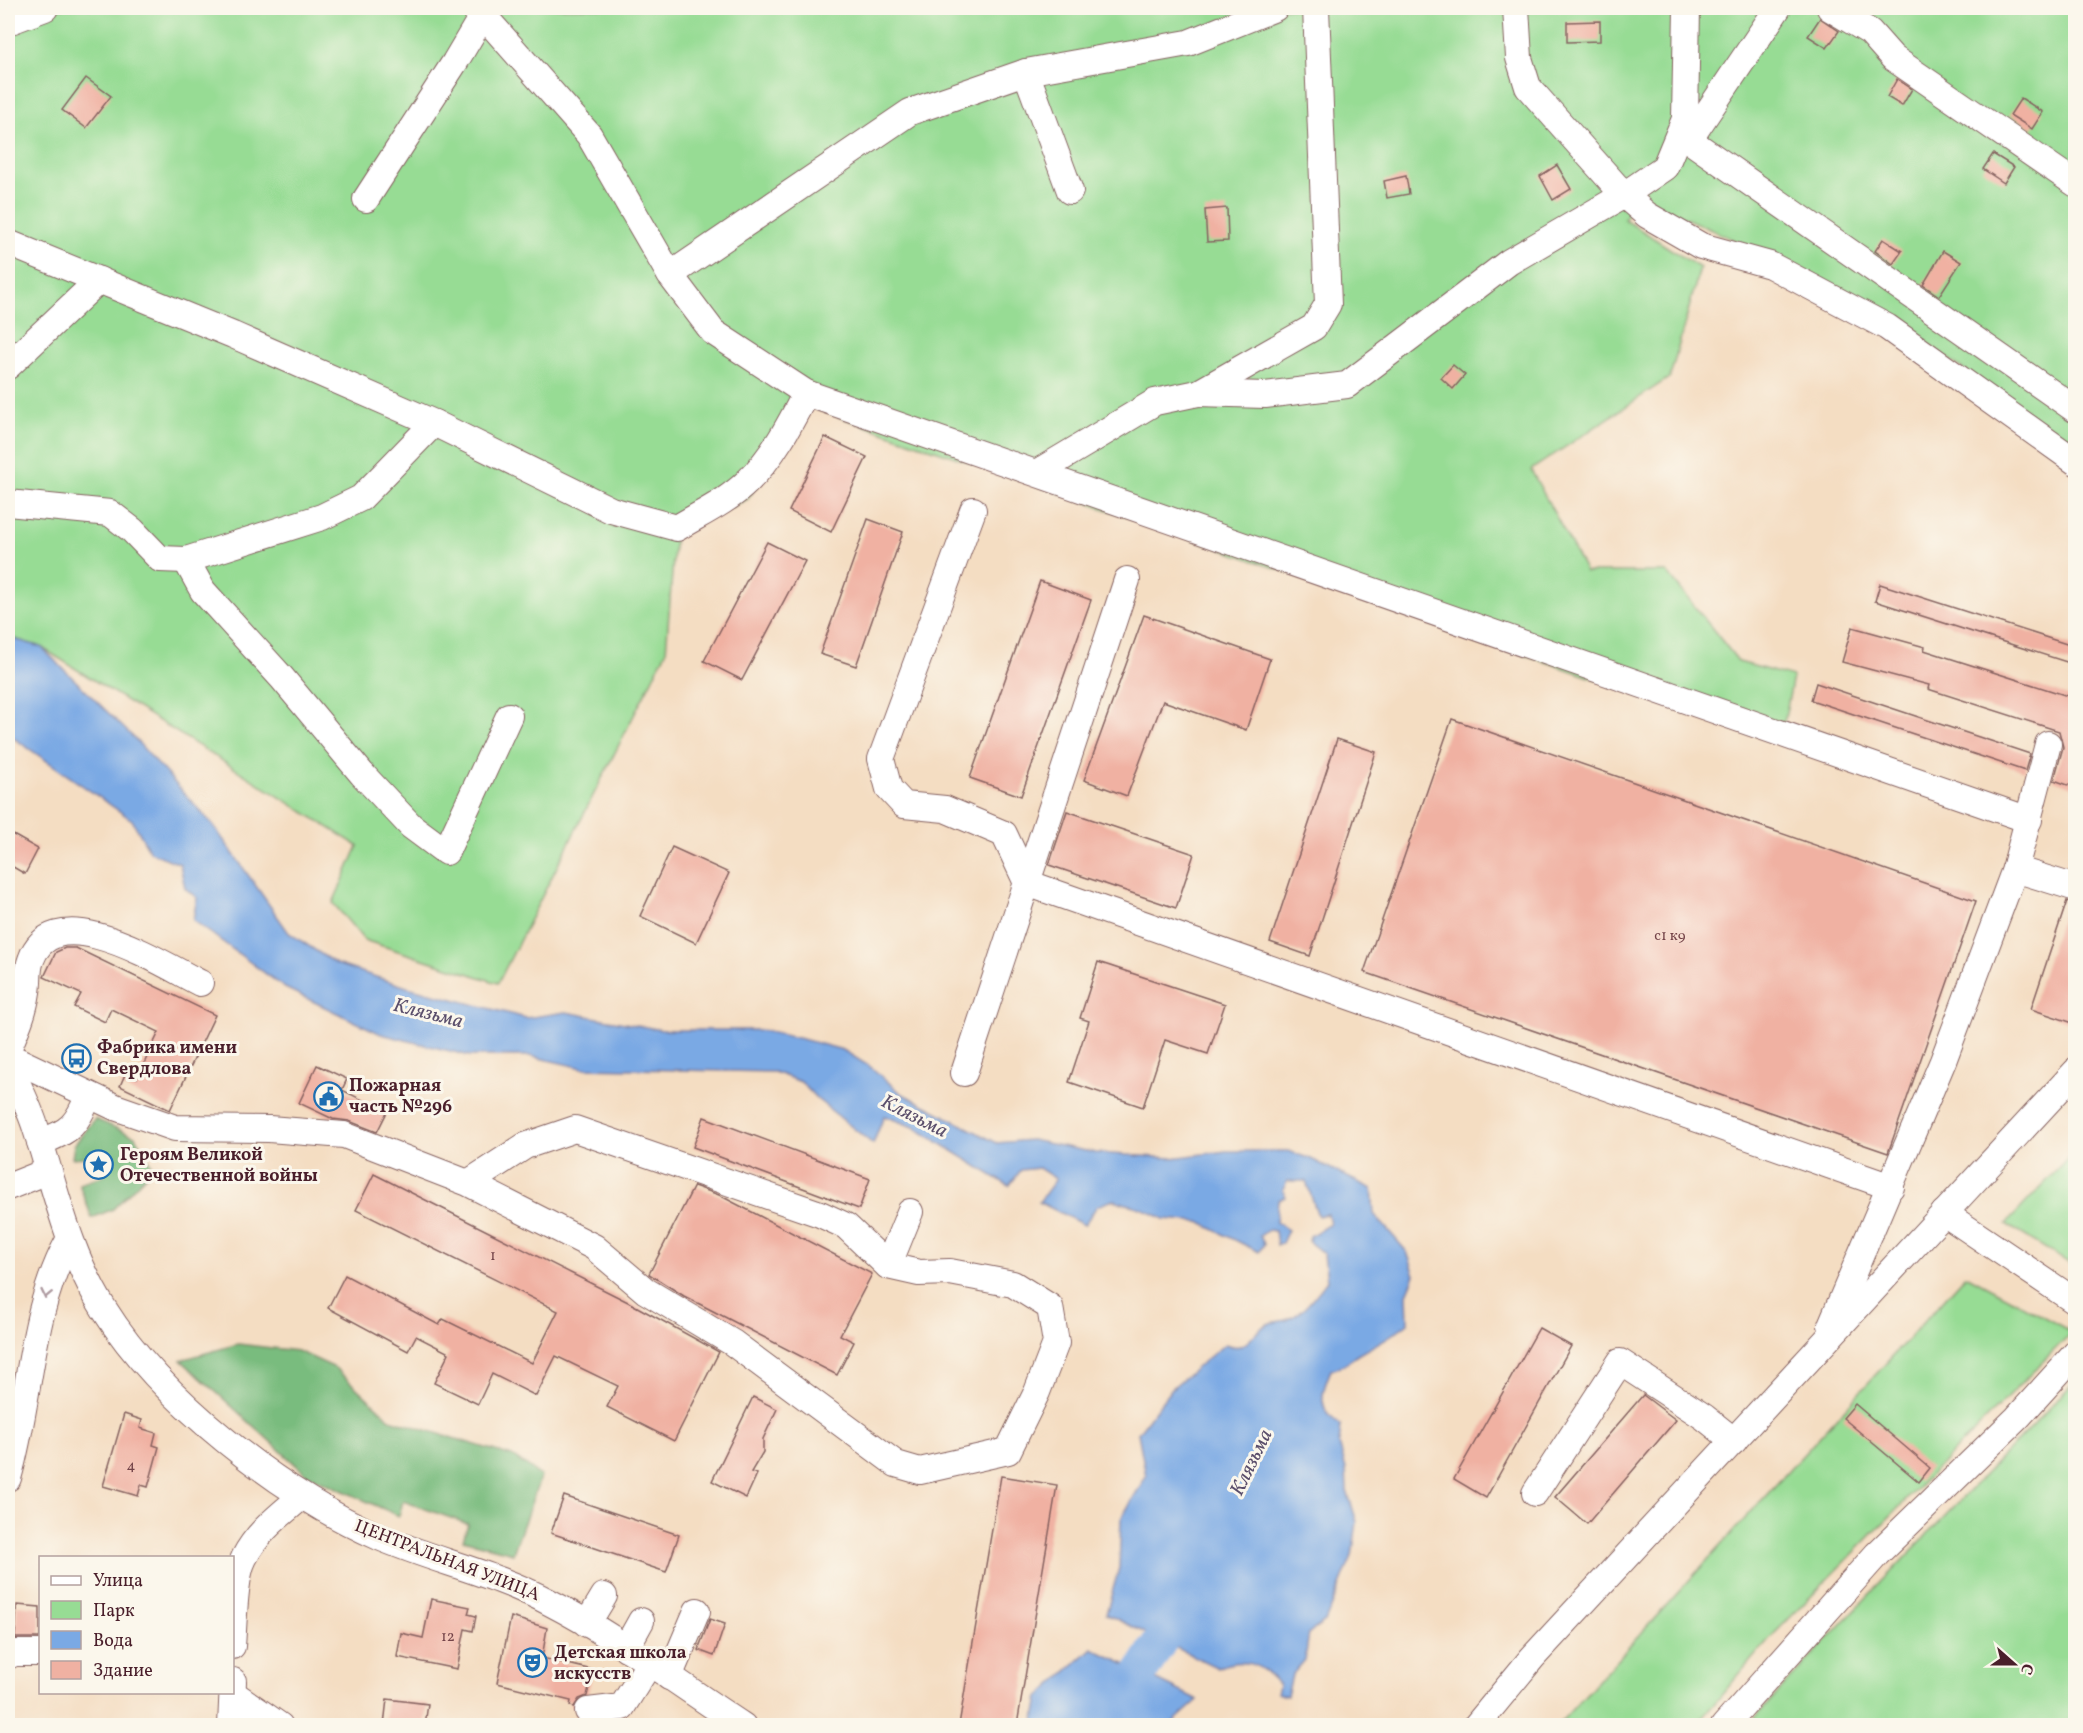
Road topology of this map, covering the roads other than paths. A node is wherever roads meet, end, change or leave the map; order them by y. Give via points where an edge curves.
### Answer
1 (45, 8) edge
2 (1275, 8) edge
3 (1316, 8) edge
4 (1516, 8) edge
5 (1687, 8) edge
6 (1778, 8) edge
7 (1830, 8) edge
8 (485, 11) edge
9 (8, 22) edge
10 (1026, 72) junction
11 (1692, 123) junction
12 (2076, 184) edge
13 (1070, 191) dead end
14 (1624, 195) junction
15 (366, 199) dead end
16 (8, 243) edge
17 (670, 274) junction
18 (99, 280) junction
19 (8, 366) edge
20 (806, 393) junction
21 (1198, 393) junction
22 (2076, 410) edge
23 (434, 423) junction
24 (2071, 450) edge
25 (1038, 472) junction
26 (8, 503) edge
27 (973, 510) dead end
28 (186, 560) junction
29 (1127, 580) dead end
30 (509, 716) dead end
31 (2048, 744) dead end
32 (2029, 819) junction
33 (2015, 869) junction
34 (1027, 883) junction
35 (2076, 888) edge
36 (200, 983) dead end
37 (8, 1048) edge
38 (8, 1056) edge
39 (8, 1062) edge
40 (2076, 1071) edge
41 (964, 1073) dead end
42 (89, 1095) junction
43 (40, 1142) junction
44 (48, 1171) junction
45 (468, 1183) junction
46 (8, 1187) edge
47 (1891, 1187) junction
48 (910, 1212) dead end
49 (1944, 1213) junction
50 (69, 1240) junction
51 (888, 1266) junction
52 (2076, 1302) edge
53 (1822, 1345) junction
54 (2076, 1353) edge
55 (1734, 1441) junction
56 (8, 1478) edge
57 (1535, 1493) dead end
58 (301, 1497) junction
59 (604, 1596) dead end
60 (697, 1611) dead end
61 (641, 1621) dead end
62 (234, 1622) edge
63 (587, 1624) junction
64 (626, 1648) junction
65 (39, 1653) edge
66 (8, 1656) edge
67 (659, 1670) junction
68 (234, 1687) edge
69 (233, 1694) edge
70 (588, 1711) dead end
71 (231, 1725) edge
72 (280, 1725) edge
73 (743, 1725) edge
74 (1476, 1725) edge
75 (1724, 1725) edge

1 - 9 street
2 - 10 street via 1188,43
3 - 21 street via 1328,304 1314,327
4 - 14 street via 1519,58 1528,87
5 - 11 street
6 - 11 street
7 - 12 street via 1870,32 1893,58
8 - 15 street
8 - 17 street via 589,135
10 - 13 street
10 - 17 street via 910,112
11 - 14 street via 1665,167
11 - 22 street via 1689,140
14 - 21 street via 1509,262 1347,385 1265,395
14 - 24 street via 1647,215 1701,246 1770,265 1887,327
16 - 18 street
17 - 20 street via 713,332
18 - 19 street
18 - 23 street
20 - 23 street via 779,444 747,482 677,528 611,510
20 - 25 street
21 - 25 street via 1155,402
23 - 28 street via 361,498 322,517
25 - 32 street
26 - 28 street via 110,513 160,560
27 - 34 street via 881,759 889,789 903,805 945,809 1004,834
28 - 30 street via 203,591 362,774 411,826 446,852
29 - 34 street
31 - 32 street
32 - 33 street
33 - 35 street
33 - 47 street
34 - 41 street
34 - 47 street
36 - 37 street via 105,937 79,931 57,934 39,944 30,962 28,991
38 - 42 street
39 - 43 street, ЦЕНТРАЛЬНАЯ УЛИЦА
40 - 49 street
42 - 43 street via 75,1124 59,1136
42 - 45 street via 175,1128 344,1135
43 - 44 street, ЦЕНТРАЛЬНАЯ УЛИЦА
44 - 46 street
44 - 50 street, ЦЕНТРАЛЬНАЯ УЛИЦА
45 - 51 street via 525,1146 575,1129 820,1214 846,1226
45 - 51 street via 594,1247 646,1291 733,1343 896,1464 920,1471 1008,1451 1056,1343 1050,1307 1013,1284
47 - 53 street
48 - 51 street
49 - 52 street
49 - 53 street
50 -> 56 street via 48,1285
50 - 58 street, ЦЕНТРАЛЬНАЯ УЛИЦА via 105,1311 148,1365 194,1412
53 - 55 street
54 - 75 street via 2017,1418 1877,1554
55 - 57 street via 1620,1362
55 - 74 street via 1532,1658
58 - 62 street via 269,1523 243,1559
58 - 63 street, ЦЕНТРАЛЬНАЯ УЛИЦА via 381,1538 493,1575
59 - 63 street
60 - 67 street
61 - 64 street
63 - 64 street, ЦЕНТРАЛЬНАЯ УЛИЦА
64 - 67 street, ЦЕНТРАЛЬНАЯ УЛИЦА
65 - 66 street
67 - 70 street via 622,1707
67 - 73 street, ЦЕНТРАЛЬНАЯ УЛИЦА
68 - 72 street
69 - 71 street

